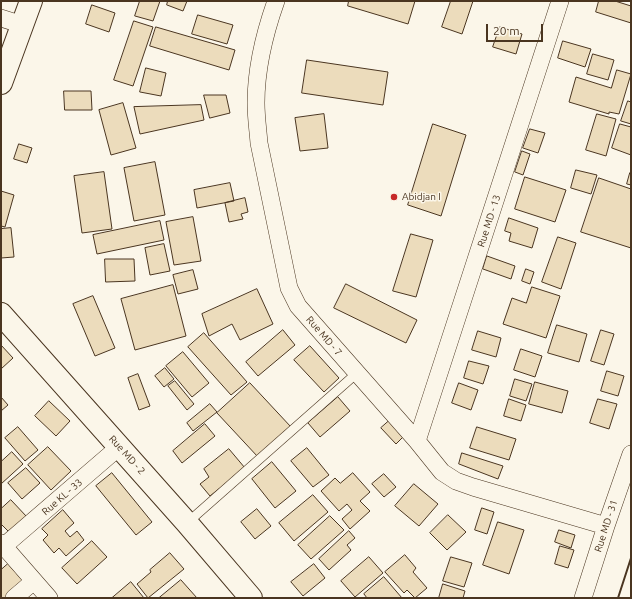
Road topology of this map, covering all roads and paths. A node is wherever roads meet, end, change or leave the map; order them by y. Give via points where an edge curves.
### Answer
1 (31, 1) edge
2 (276, 1) edge
3 (560, 1) edge
4 (1, 18) edge
5 (23, 25) junction
6 (1, 83) edge
7 (1, 314) edge
8 (357, 373) junction
9 (417, 441) junction
10 (120, 447) junction
11 (631, 454) edge
12 (187, 523) junction
13 (606, 526) junction
14 (3, 544) edge
15 (34, 580) junction
16 (14, 598) edge
17 (49, 598) edge
18 (251, 598) edge
19 (583, 598) edge

1 - 5 street
2 - 8 street, Rue MD - 7 via 268,23 262,53 256,102 259,143 289,288 298,306
3 - 9 street, Rue MD - 13
4 - 5 street
5 - 6 street
7 - 10 street, Rue MD - 2
8 - 9 street, Rue MD - 7
8 - 12 lane
9 - 13 street, Rue MD - 7 via 442,472 456,481
10 - 12 street, Rue MD - 2
10 - 14 street, Rue KL - 33
11 - 13 street, Rue MD - 31
12 - 18 street, Rue MD - 2
13 - 19 street, Rue MD - 31
14 - 15 street
15 - 16 street
15 - 17 street

